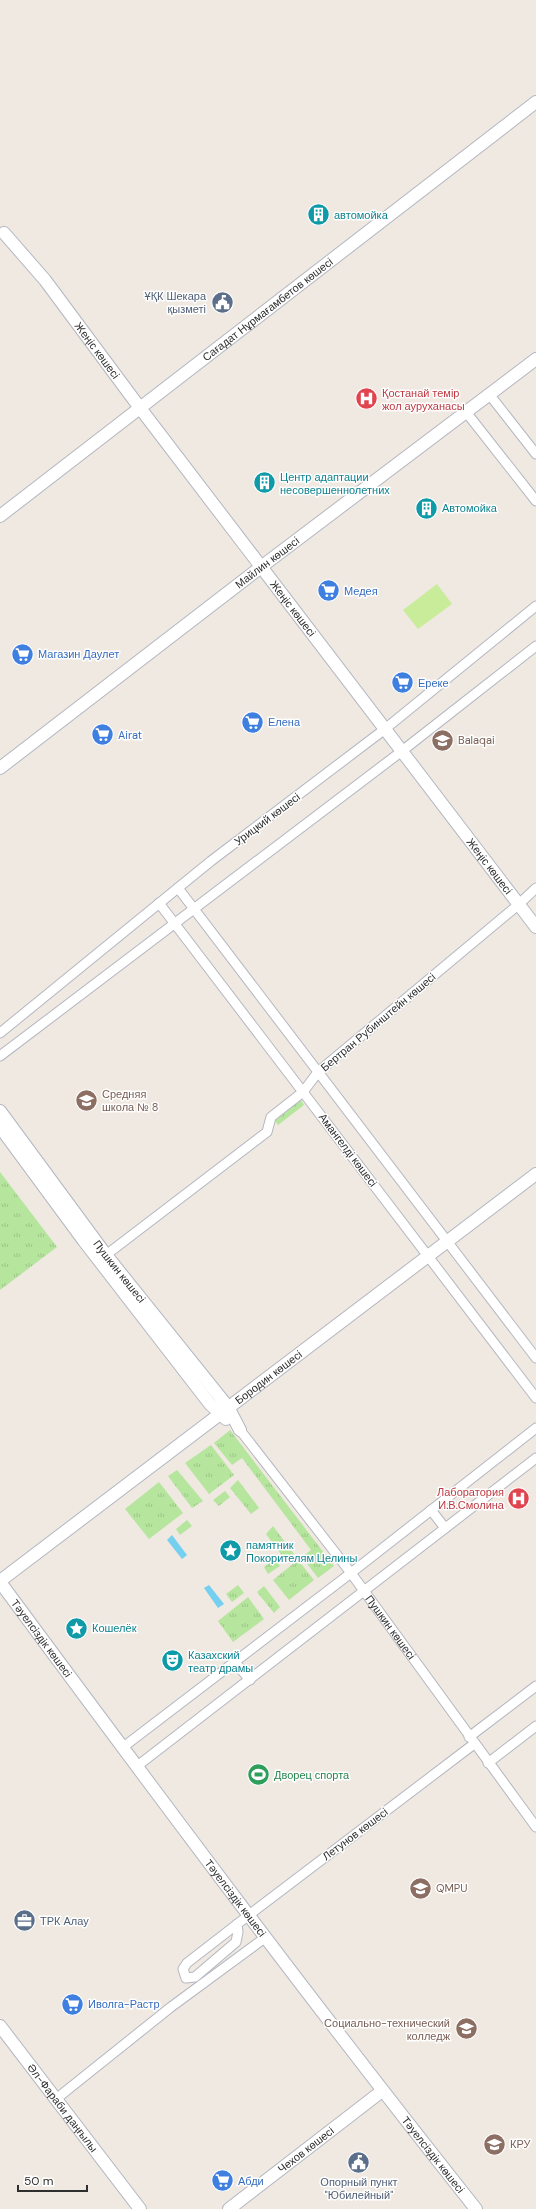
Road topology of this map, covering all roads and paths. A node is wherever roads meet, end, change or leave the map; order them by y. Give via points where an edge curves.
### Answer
1 (536, 102) edge
2 (2, 235) edge
3 (536, 359) edge
4 (489, 394) junction
5 (140, 408) junction
6 (466, 412) junction
7 (536, 454) edge
8 (536, 501) edge
9 (0, 516) edge
10 (261, 567) junction
11 (536, 606) edge
12 (536, 646) edge
13 (385, 729) junction
14 (402, 751) junction
15 (0, 768) edge
16 (178, 888) junction
17 (535, 890) edge
18 (160, 903) junction
19 (518, 906) junction
20 (193, 909) junction
21 (175, 923) junction
22 (536, 927) edge
23 (0, 1033) edge
24 (0, 1056) edge
25 (318, 1072) junction
26 (303, 1092) junction
27 (0, 1111) edge
28 (0, 1127) edge
29 (536, 1174) edge
30 (447, 1241) junction
31 (428, 1256) junction
32 (103, 1258) junction
33 (536, 1358) edge
34 (536, 1398) edge
35 (224, 1410) junction
36 (536, 1428) edge
37 (240, 1430) joint
38 (536, 1458) edge
39 (431, 1510) junction
40 (445, 1528) junction
41 (351, 1573) junction
42 (0, 1581) edge
43 (364, 1590) junction
44 (234, 1661) junction
45 (250, 1680) junction
46 (536, 1686) edge
47 (536, 1726) edge
48 (471, 1740) junction
49 (122, 1748) junction
50 (488, 1763) junction
51 (136, 1766) junction
52 (536, 1827) edge
53 (249, 1915) junction
54 (237, 1924) junction
55 (266, 1937) junction
56 (0, 2026) edge
57 (382, 2091) junction
58 (56, 2099) junction
59 (140, 2209) edge
60 (229, 2209) edge
61 (476, 2209) edge

1 - 5 street, Сағадат Нұрмағамбетов көшесі
2 - 5 street, Жеңіс көшесі via 45,280
3 - 4 street, Майлин көшесі
4 - 6 street, Майлин көшесі
4 - 7 street
5 - 9 street, Сағадат Нұрмағамбетов көшесі
5 - 10 street, Жеңіс көшесі
6 - 8 street
6 - 10 street, Майлин көшесі
10 - 13 street, Жеңіс көшесі
10 - 15 street, Майлин көшесі
11 - 13 street, Урицкий көшесі
12 - 14 street
13 - 14 street, Жеңіс көшесі
13 - 16 street, Урицкий көшесі
14 - 19 street, Жеңіс көшесі
14 - 20 street
16 - 18 street, Урицкий көшесі
16 - 20 street, Амангелді көшесі
17 - 19 street, Бертран Рубинштейн көшесі
18 - 21 street, Амангелді көшесі
18 - 23 street, Урицкий көшесі
19 - 22 street, Жеңіс көшесі
19 - 25 street, Бертран Рубинштейн көшесі
20 - 21 street
20 - 25 street, Амангелді көшесі
21 - 24 street
21 - 26 street, Амангелді көшесі
25 - 26 street, Бертран Рубинштейн көшесі
25 - 30 street, Амангелді көшесі
26 - 31 street, Амангелді көшесі
26 - 32 street, Бертран Рубинштейн көшесі via 271,1117 267,1132
27 - 32 street, Пушкин көшесі
28 - 32 street, Пушкин көшесі
29 - 30 street, Бородин көшесі
30 - 31 street, Бородин көшесі
30 - 33 street, Амангелді көшесі
31 - 34 street, Амангелді көшесі
31 - 35 street, Бородин көшесі
32 - 35 street, Пушкин көшесі
35 - 37 street, Пушкин көшесі
35 - 42 street, Бородин көшесі
36 - 39 street
37 - 41 street, Пушкин көшесі
38 - 40 street
39 - 40 street
39 - 41 street
40 - 43 street
41 - 43 street, Пушкин көшесі
41 - 44 street
42 - 49 street, Тәуелсіздік көшесі
43 - 45 street
43 - 48 street, Пушкин көшесі
44 - 45 street
44 - 49 street
45 - 51 street
46 - 48 street, Летунов көшесі
47 - 50 street
48 - 50 street, Пушкин көшесі
48 - 53 street, Летунов көшесі
49 - 51 street, Тәуелсіздік көшесі
50 - 52 street, Пушкин көшесі
51 - 53 street, Тәуелсіздік көшесі
53 - 54 street, Летунов көшесі
53 - 55 street, Тәуелсіздік көшесі
54 - 54 street, Летунов көшесі via 187,1963 183,1969 186,1978 195,1977 236,1942
55 - 57 street, Тәуелсіздік көшесі
55 - 58 street via 171,2007
56 - 58 street, Әл-Фараби даңғылы
57 - 60 street, Чехов көшесі
57 - 61 street, Тәуелсіздік көшесі
58 - 59 street, Әл-Фараби даңғылы

